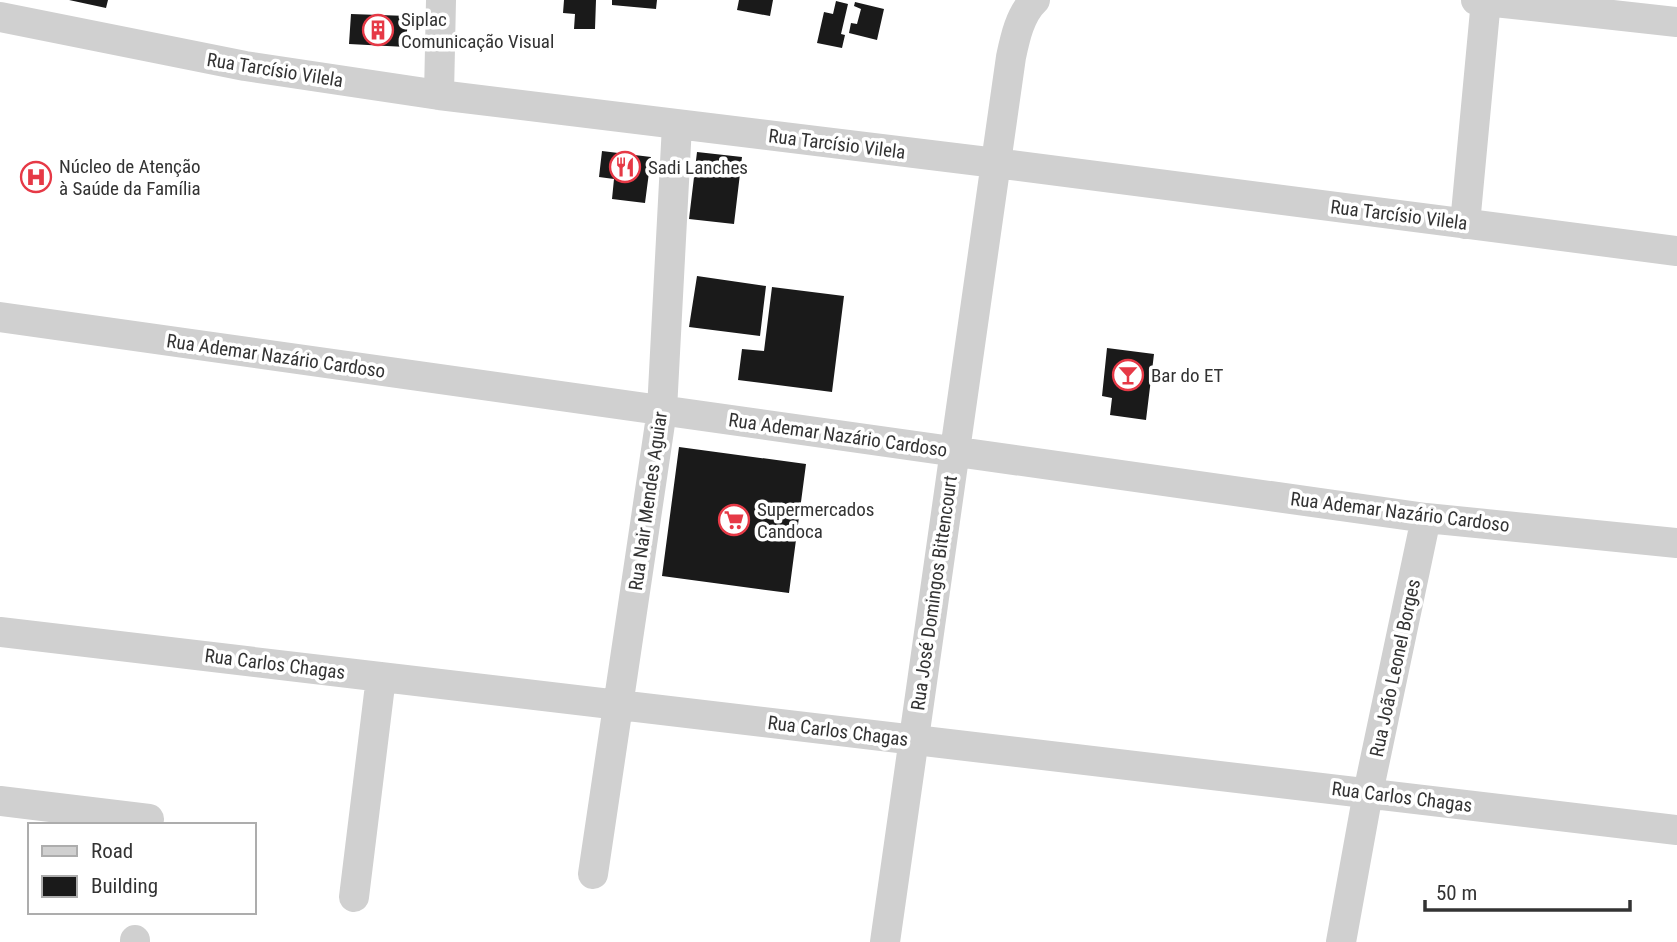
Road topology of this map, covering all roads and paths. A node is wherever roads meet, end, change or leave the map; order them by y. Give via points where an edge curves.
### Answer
1 (441, 0) edge
2 (1035, 0) edge
3 (1476, 0) edge
4 (1486, 0) edge
5 (0, 17) edge
6 (1677, 22) edge
7 (439, 95) junction
8 (677, 125) junction
9 (996, 163) junction
10 (1465, 224) junction
11 (1677, 251) edge
12 (0, 317) edge
13 (662, 410) junction
14 (955, 451) junction
15 (1426, 518) junction
16 (1677, 543) edge
17 (0, 632) edge
18 (381, 677) junction
19 (618, 705) junction
20 (914, 740) junction
21 (1368, 793) junction
22 (0, 801) edge
23 (149, 819) dead end
24 (1677, 830) edge
25 (593, 874) dead end
26 (354, 897) dead end
27 (885, 942) edge
28 (1341, 942) edge

1 - 7 street
2 - 9 street, Rua José Domingos Bittencourt via 1016,34
3 - 4 street
4 - 6 street
4 - 10 street
5 - 7 street, Rua Tarcísio Vilela via 245,66
7 - 8 street, Rua Tarcísio Vilela
8 - 9 street, Rua Tarcísio Vilela
8 - 13 street, Rua Nair Mendes Aguiar
9 - 10 street, Rua Tarcísio Vilela
9 - 14 street, Rua José Domingos Bittencourt
10 - 11 street, Rua Tarcísio Vilela
12 - 13 street, Rua Ademar Nazário Cardoso
13 - 14 street, Rua Ademar Nazário Cardoso
13 - 19 street, Rua Nair Mendes Aguiar
14 - 15 street, Rua Ademar Nazário Cardoso
14 - 20 street, Rua José Domingos Bittencourt
15 - 16 street, Rua Ademar Nazário Cardoso
15 - 21 street, Rua João Leonel Borges
17 - 18 street, Rua Carlos Chagas
18 - 19 street, Rua Carlos Chagas
18 - 26 street
19 - 20 street, Rua Carlos Chagas
19 - 25 street, Rua Nair Mendes Aguiar
20 - 21 street, Rua Carlos Chagas
20 - 27 street, Rua José Domingos Bittencourt
21 - 24 street, Rua Carlos Chagas
21 - 28 street, Rua João Leonel Borges
22 - 23 street

